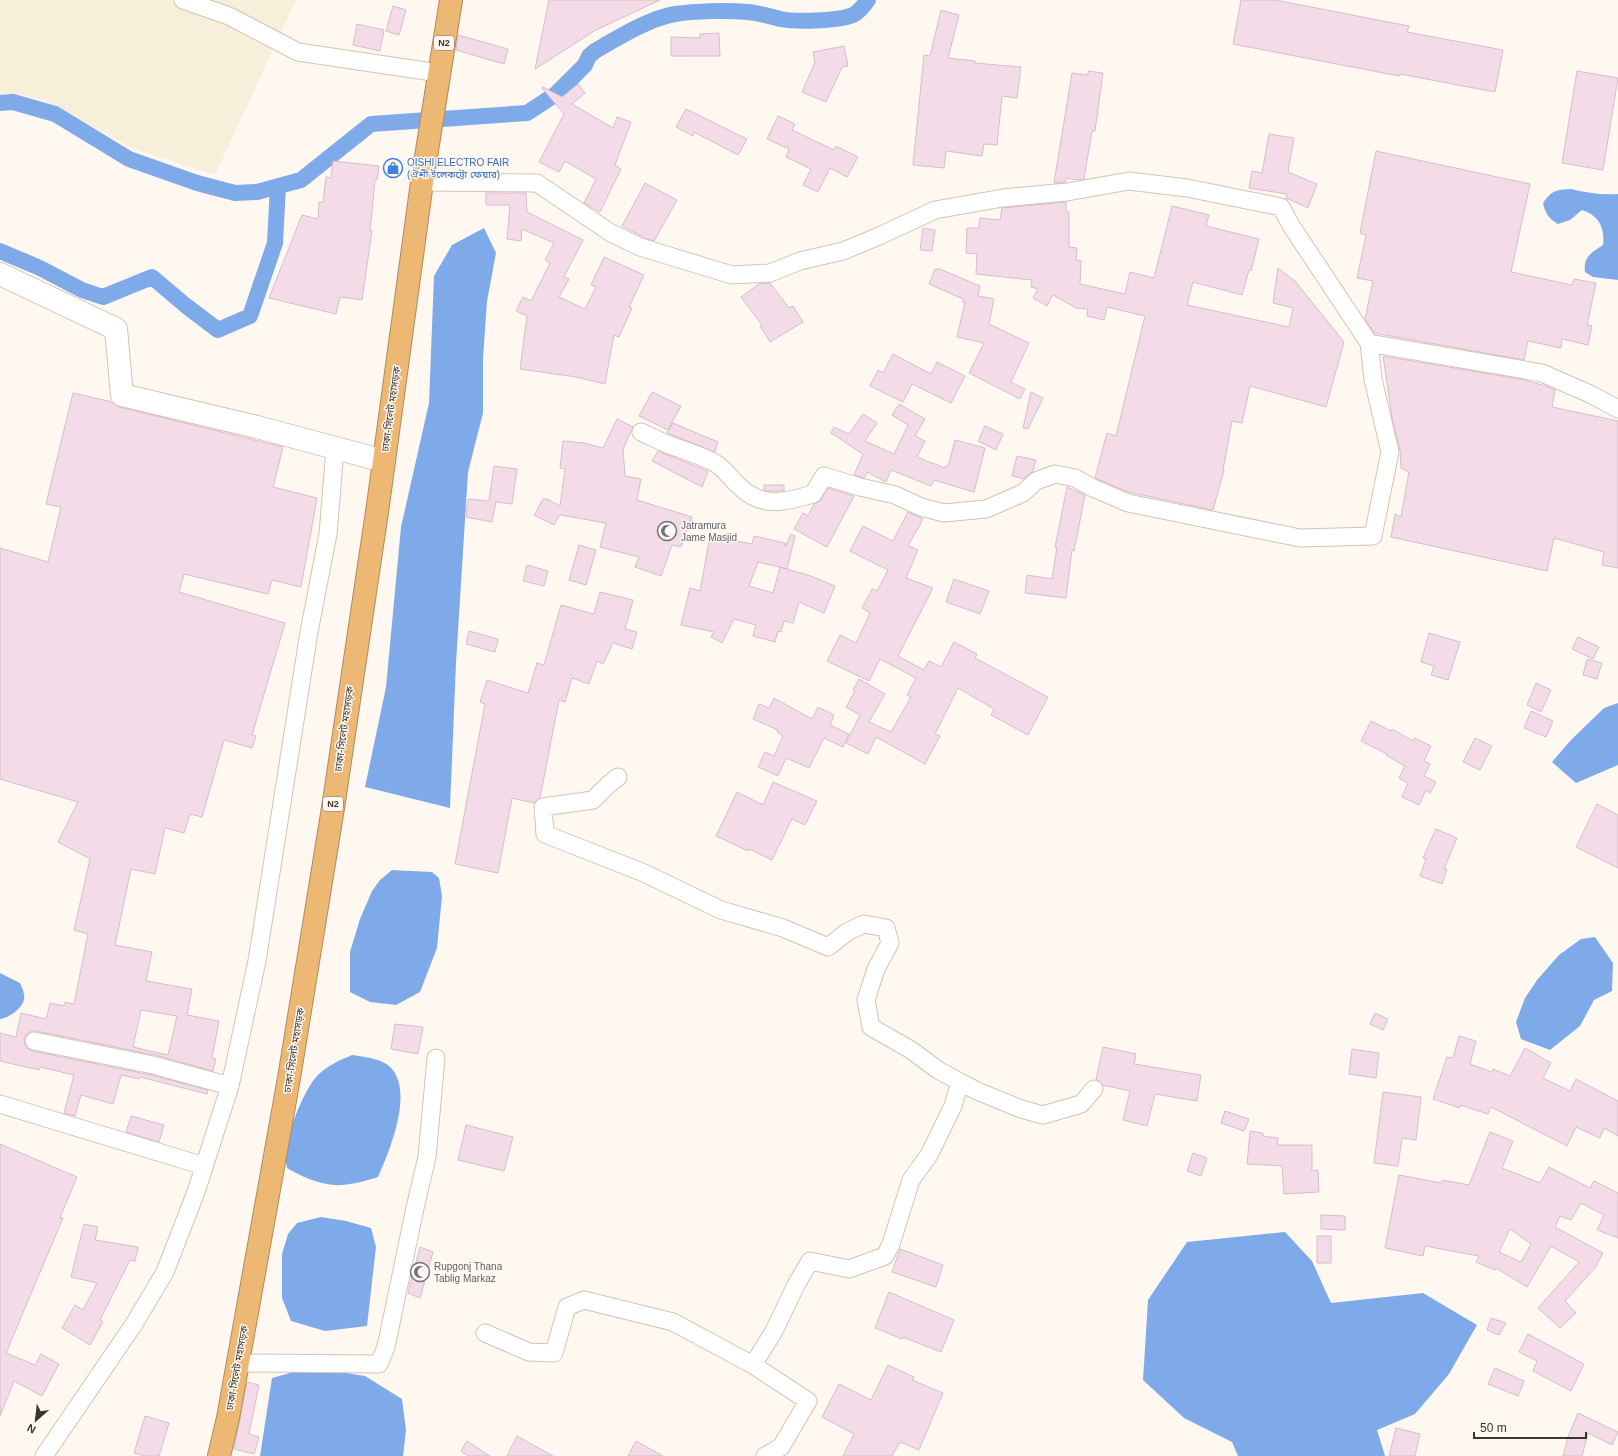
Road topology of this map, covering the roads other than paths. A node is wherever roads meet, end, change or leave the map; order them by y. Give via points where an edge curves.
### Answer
1 (183, 0) edge
2 (451, 0) edge
3 (438, 79) junction
4 (422, 182) junction
5 (0, 274) edge
6 (1369, 344) junction
7 (1618, 409) edge
8 (641, 432) dead end
9 (335, 449) junction
10 (384, 461) junction
11 (618, 777) dead end
12 (34, 1041) dead end
13 (436, 1058) dead end
14 (960, 1082) junction
15 (230, 1086) junction
16 (1094, 1089) dead end
17 (0, 1104) edge
18 (204, 1166) junction
19 (485, 1333) dead end
20 (237, 1364) junction
21 (753, 1366) junction
22 (44, 1456) edge
23 (219, 1456) edge
24 (765, 1456) edge

1 - 3 street via 229,16 298,52
2 - 3 highway, ঢাকা-সিলেট মহাসড়ক / N2
3 - 4 highway, ঢাকা-সিলেট মহাসড়ক / N2
4 - 6 street via 537,182 611,233 640,247 732,275 770,273 877,237 936,210 1129,181 1187,188 1281,207
4 - 10 highway, ঢাকা-সিলেট মহাসড়ক / N2
5 - 9 street via 116,329 122,395 257,427
6 - 7 street via 1542,373
6 - 8 street via 1372,379 1390,452 1373,536 1300,538 1128,503 1075,478 1055,474 1036,481 1023,494 986,509 944,513 921,507 896,495 824,476 813,494 775,503 753,498 738,486 722,467 701,455
9 - 10 street
9 - 15 street via 328,534 309,632 257,961
10 - 20 highway, ঢাকা-সিলেট মহাসড়ক / N2 via 334,800 289,1078
11 - 14 street via 593,800 543,807 545,834 644,873 721,910 783,928 828,947 847,932 864,924 886,928 890,943 876,969 866,1000 871,1027
12 - 15 street via 153,1065
13 - 20 street via 427,1157 386,1347 379,1364
14 - 16 street via 977,1092 1043,1115 1081,1104
14 - 21 street via 953,1106 928,1155 911,1180 885,1256 849,1269 810,1261
15 - 18 street
17 - 18 street
18 - 22 street via 165,1272 134,1324
19 - 21 street via 529,1352 554,1353 567,1307 584,1300 673,1322
20 - 23 highway, ঢাকা-সিলেট মহাসড়ক / N2
21 - 24 street via 808,1401 781,1447

